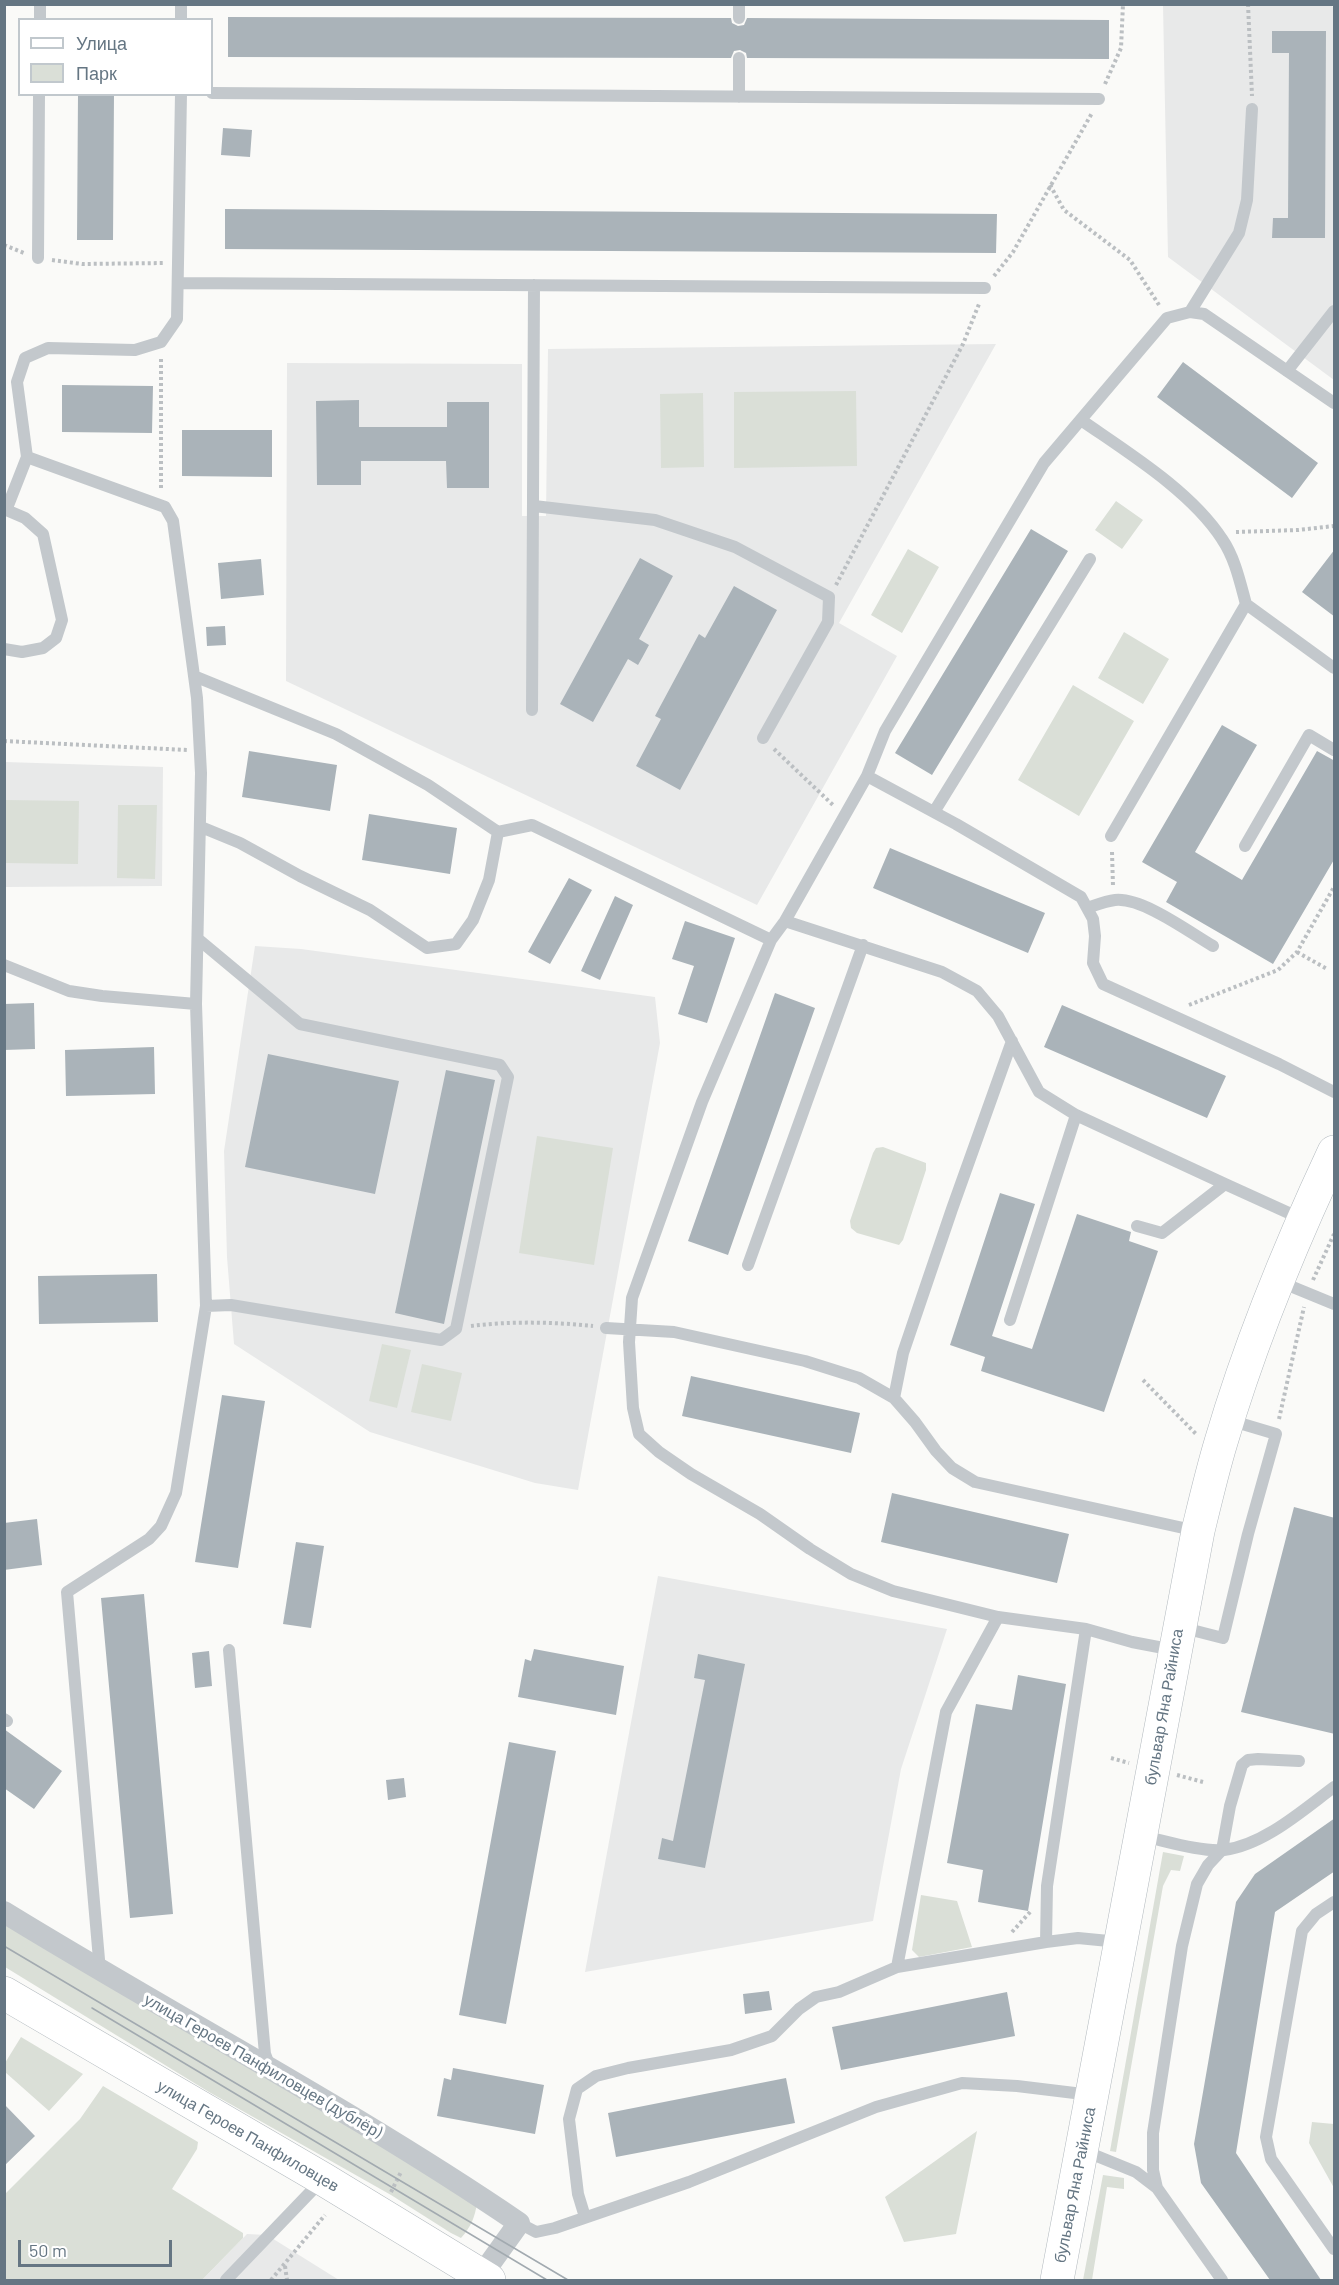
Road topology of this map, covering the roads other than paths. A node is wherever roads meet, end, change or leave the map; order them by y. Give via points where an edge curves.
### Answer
1 (739, 4) edge
2 (739, 18) dead end
3 (739, 58) dead end
4 (213, 93) edge
5 (39, 96) edge
6 (181, 96) edge
7 (739, 97) junction
8 (1099, 99) dead end
9 (1252, 109) road end
10 (38, 258) road end
11 (179, 283) junction
12 (534, 285) junction
13 (985, 288) dead end
14 (1335, 311) edge
15 (1190, 312) junction
16 (1287, 371) junction
17 (1335, 403) edge
18 (1081, 420) junction
19 (27, 458) junction
20 (534, 506) junction
21 (6, 509) edge
22 (1090, 560) dead end
23 (1246, 604) junction
24 (4, 649) edge
25 (1335, 668) edge
26 (194, 676) junction
27 (532, 711) dead end
28 (763, 738) road end
29 (1335, 750) edge
30 (867, 776) junction
31 (934, 812) junction
32 (201, 826) junction
33 (498, 832) junction
34 (1112, 836) road end
35 (1245, 846) dead end
36 (1087, 908) junction
37 (785, 921) junction
38 (198, 939) junction
39 (771, 940) junction
40 (863, 945) junction
41 (1213, 946) dead end
42 (4, 965) edge
43 (196, 1004) junction
44 (1012, 1041) junction
45 (1335, 1092) edge
46 (1076, 1115) junction
47 (1335, 1152) edge
48 (1225, 1184) junction
49 (1304, 1219) junction
50 (1137, 1226) dead end
51 (748, 1265) dead end
52 (1277, 1281) junction
53 (1335, 1304) edge
54 (206, 1306) junction
55 (1010, 1320) dead end
56 (606, 1328) road end
57 (629, 1329) junction
58 (894, 1398) junction
59 (1228, 1420) junction
60 (1198, 1531) junction
61 (998, 1617) junction
62 (1086, 1629) junction
63 (1177, 1638) junction
64 (229, 1650) dead end
65 (1299, 1761) dead end
66 (1335, 1786) edge
67 (1140, 1836) junction
68 (1222, 1850) junction
69 (1335, 1902) edge
70 (4, 1912) edge
71 (1046, 1942) junction
72 (1121, 1942) junction
73 (897, 1967) junction
74 (100, 1971) junction
75 (4, 1993) edge
76 (271, 2068) junction
77 (1092, 2096) junction
78 (1081, 2150) junction
79 (323, 2179) junction
80 (1157, 2188) junction
81 (585, 2217) junction
82 (519, 2223) junction
83 (1335, 2250) edge
84 (485, 2278) edge
85 (226, 2280) edge
86 (1057, 2280) edge
87 (1222, 2280) edge

1 - 2 lane
3 - 7 lane
4 - 7 lane
5 - 10 lane
6 - 11 lane
7 - 8 lane
9 - 15 lane via 1247,200 1239,233
11 - 12 lane
11 - 19 lane via 177,319 161,342 135,350 48,348 25,358 17,382
12 - 13 lane
12 - 20 lane
14 - 16 lane
15 - 16 lane via 1204,314
15 - 18 lane via 1167,318
16 - 17 lane
18 - 23 lane via 1195,506 1223,539
18 - 30 lane via 1044,463 885,731
19 - 21 lane
19 - 26 lane via 165,507 173,521
20 - 27 lane
20 - 28 lane via 655,520 735,547 829,597 828,622
21 - 24 lane via 25,518 43,534 62,620 56,638 44,648 22,652
22 - 31 lane
23 - 25 lane
23 - 34 lane
26 - 32 lane
26 - 33 lane via 336,734 428,785
29 - 35 lane via 1309,735
30 - 31 lane
30 - 37 lane
31 - 36 lane via 1081,897
32 - 33 lane via 370,910 428,948 456,944 473,920 489,880
32 - 38 lane
33 - 39 lane via 532,825
36 - 41 lane via 1113,900 1139,904
36 - 45 lane via 1095,936 1093,963 1103,984
37 - 39 lane
37 - 40 lane
38 - 43 lane
38 - 54 lane via 300,1024 500,1065 508,1077 456,1329 441,1340 231,1305
39 - 57 lane via 694,1123 632,1298
40 - 44 lane via 942,972 977,991
40 - 51 lane
42 - 43 lane via 69,991
43 - 54 lane
44 - 46 lane via 1039,1092
44 - 58 lane via 907,1342
46 - 48 lane
46 - 55 lane
47 - 49 main road, бульвар Яна Райниса
48 - 49 lane
48 - 50 lane via 1162,1233
49 - 52 main road, бульвар Яна Райниса
52 - 53 lane
52 - 59 main road, бульвар Яна Райниса
54 - 74 lane via 176,1492 161,1526 149,1539 67,1592
56 - 57 lane
57 - 58 lane via 674,1332 805,1361 859,1378
57 - 61 lane via 633,1408 639,1434 659,1452 851,1574 916,1598
58 - 60 lane via 952,1468 975,1482
59 - 60 main road, бульвар Яна Райниса
59 - 63 lane via 1276,1434 1223,1638
60 - 63 main road, бульвар Яна Райниса
61 - 62 lane
61 - 73 lane via 946,1712
62 - 63 lane via 1132,1642
62 - 71 lane via 1047,1895
63 - 67 main road, бульвар Яна Райниса
64 - 76 lane via 265,2054
65 - 68 lane via 1258,1759 1242,1765
66 - 68 lane via 1248,1845
67 - 68 lane
67 - 72 main road, бульвар Яна Райниса
68 - 80 lane via 1197,1884 1182,1946 1153,2133
69 - 83 lane via 1316,1914 1302,1931 1266,2137 1271,2159
70 - 74 street, улица Героев Панфиловцев (дублёр)
71 - 72 lane via 1078,1938
71 - 73 lane
72 - 77 main road, бульвар Яна Райниса
73 - 81 lane via 839,1992 816,1997 772,2037 732,2050 596,2076 577,2089 569,2118 578,2194
74 - 76 street, улица Героев Панфиловцев (дублёр)
75 - 79 main road, улица Героев Панфиловцев
76 - 82 street, улица Героев Панфиловцев (дублёр)
77 - 78 main road, бульвар Яна Райниса
77 - 81 lane via 962,2083 876,2107 689,2182
78 - 80 lane via 1136,2172
78 - 86 main road, бульвар Яна Райниса
79 - 84 main road, улица Героев Панфиловцев
79 - 85 lane
80 - 87 lane
81 - 82 lane via 536,2232
82 - 84 street

